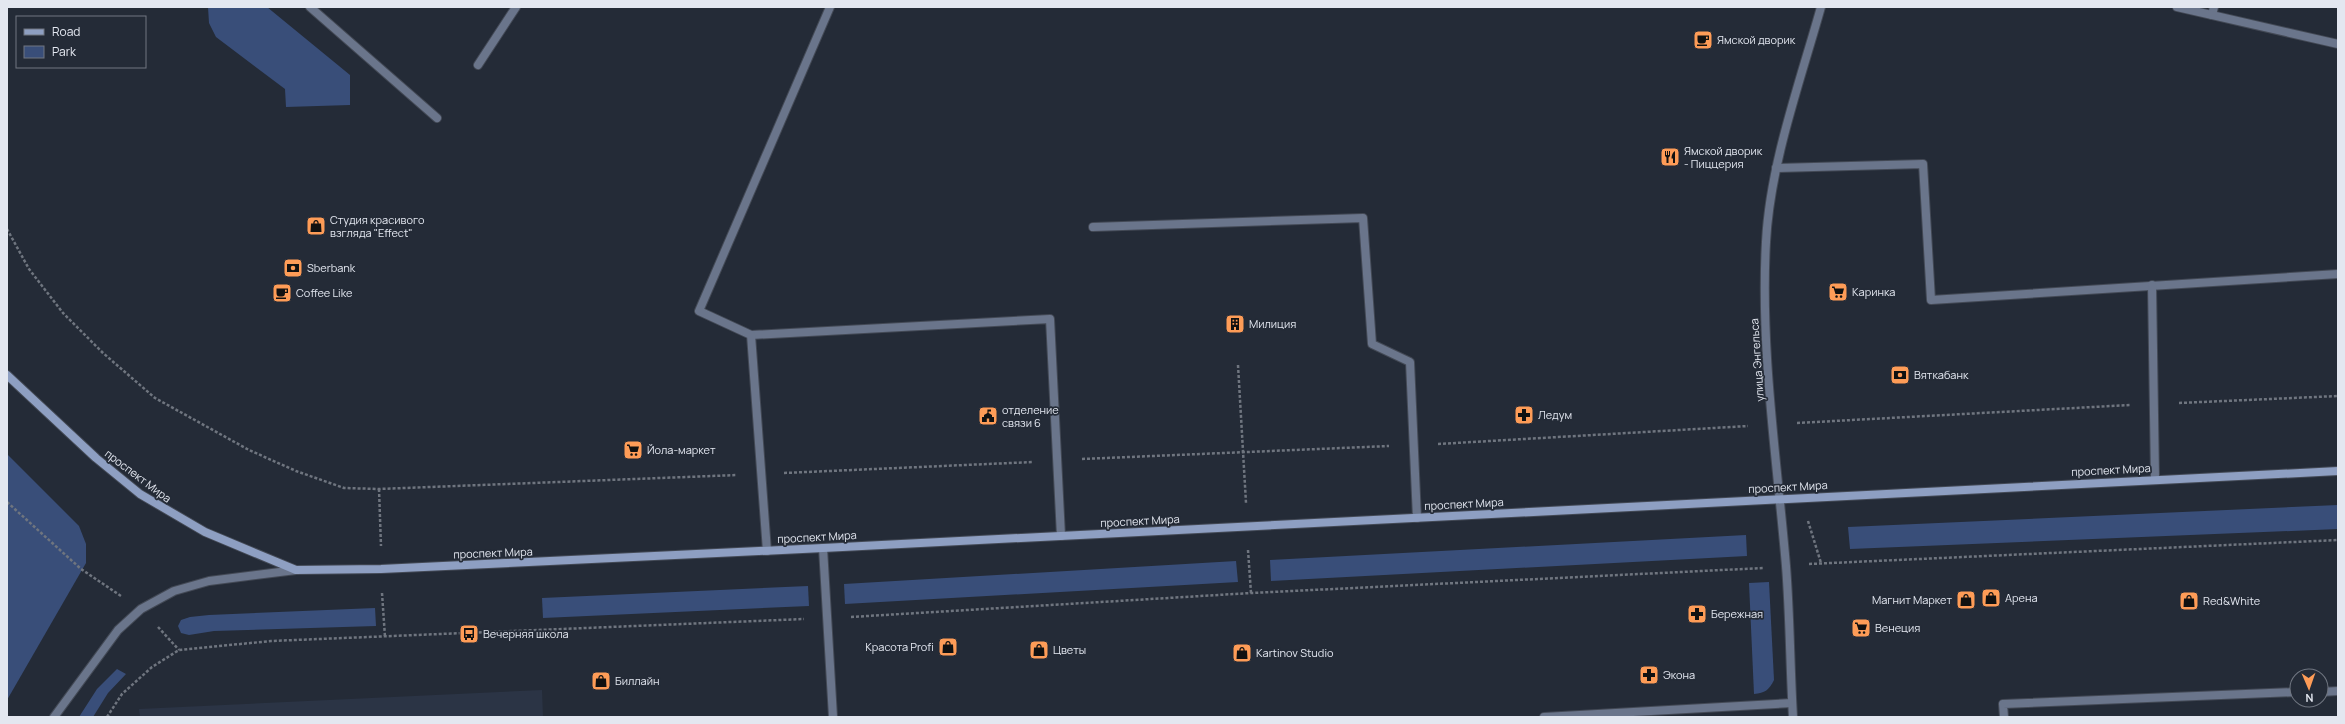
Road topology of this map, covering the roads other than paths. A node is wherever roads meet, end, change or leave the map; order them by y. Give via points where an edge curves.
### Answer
1 (310, 7) edge
2 (516, 7) edge
3 (830, 7) edge
4 (1821, 7) edge
5 (2177, 7) edge
6 (2213, 11) edge
7 (2338, 44) edge
8 (478, 65) dead end
9 (437, 118) dead end
10 (1776, 168) junction
11 (1093, 227) dead end
12 (2338, 274) edge
13 (2152, 285) junction
14 (751, 335) junction
15 (7, 375) edge
16 (2338, 471) edge
17 (2156, 479) junction
18 (1779, 498) junction
19 (1417, 518) junction
20 (1061, 536) junction
21 (823, 548) junction
22 (766, 551) junction
23 (296, 570) junction
24 (2289, 692) edge
25 (1792, 704) junction
26 (1598, 716) edge
27 (54, 717) edge
28 (833, 717) edge
29 (1544, 717) edge
30 (1793, 717) edge
31 (2004, 717) edge

1 - 9 street
2 - 8 street
3 - 14 street via 699,311
4 - 10 street, улица Энгельса
5 - 6 street
6 - 7 street
10 - 13 street via 1923,164 1931,300
10 - 18 street, улица Энгельса via 1766,241 1765,312
11 - 19 street via 1363,218 1372,344 1410,362
12 - 13 street
13 - 17 street
14 - 20 street via 1050,319
14 - 22 street
15 - 23 main road, проспект Мира via 96,458 140,494 205,532
16 - 17 main road, проспект Мира
17 - 18 main road, проспект Мира
18 - 19 main road, проспект Мира
18 - 25 street, улица Энгельса via 1786,567
19 - 20 main road, проспект Мира
20 - 21 main road, проспект Мира
21 - 22 main road, проспект Мира
21 - 28 street
22 - 23 main road, проспект Мира via 381,569
23 - 27 street via 209,581 174,592 141,609 118,630
24 - 31 street via 2003,704
25 - 26 street
25 - 30 street, улица Энгельса
26 - 29 street

